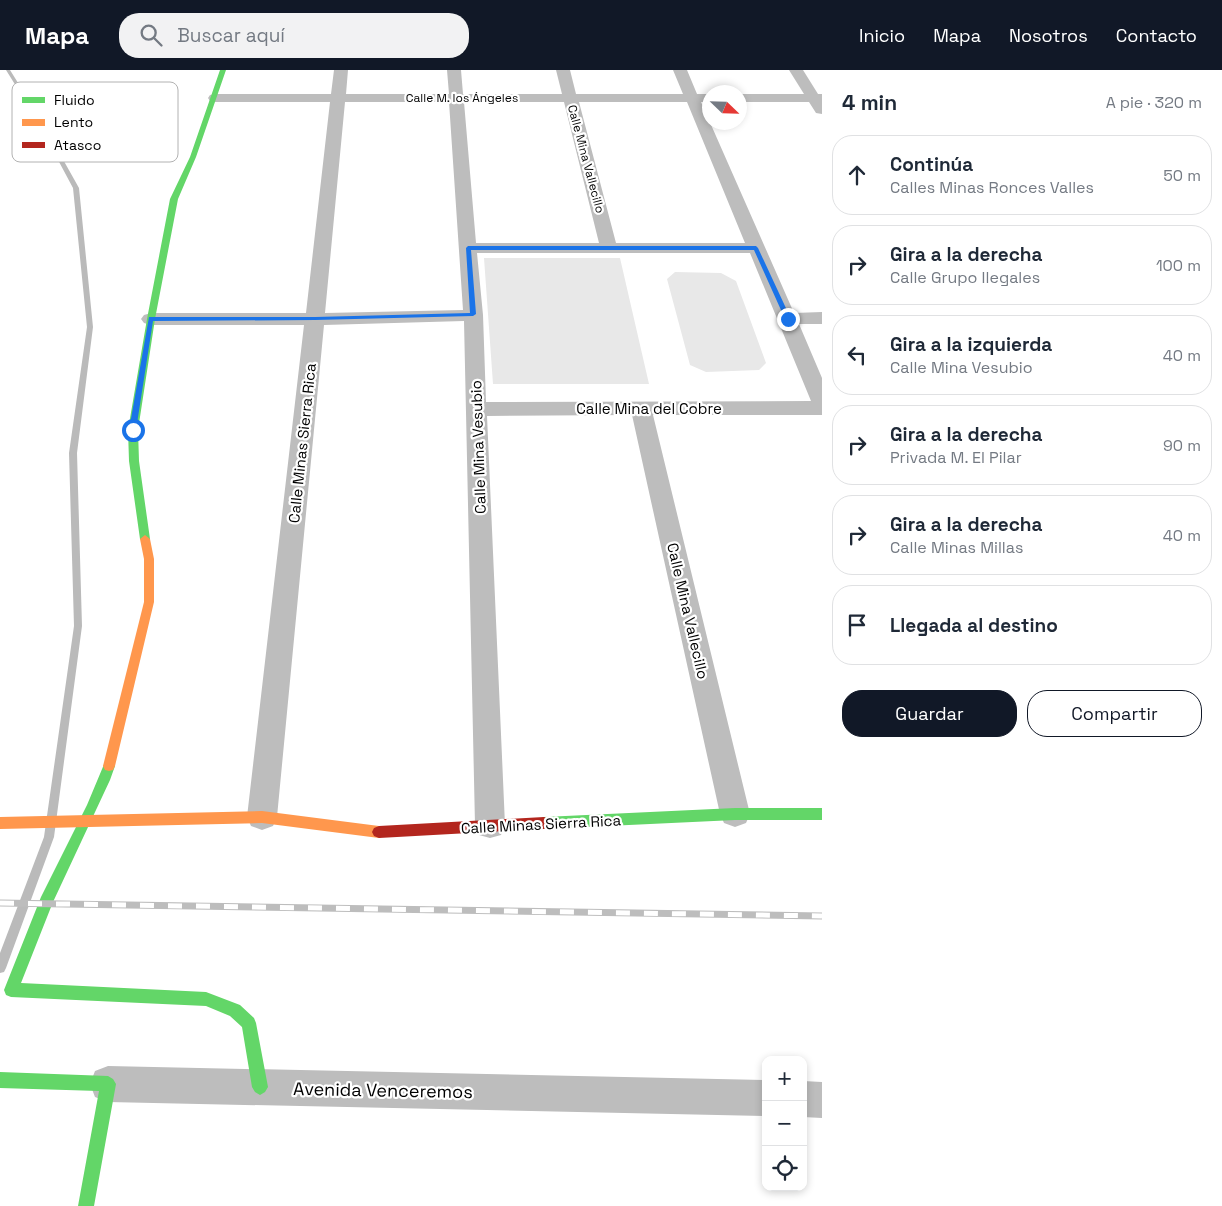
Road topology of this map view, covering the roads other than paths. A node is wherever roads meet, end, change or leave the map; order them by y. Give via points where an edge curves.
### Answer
1 (223, 70) edge
2 (341, 70) edge
3 (454, 70) edge
4 (563, 70) edge
5 (680, 70) edge
6 (796, 70) edge
7 (215, 98) junction
8 (338, 98) junction
9 (457, 98) junction
10 (570, 98) junction
11 (701, 98) edge
12 (747, 98) edge
13 (819, 102) edge
14 (468, 248) junction
15 (609, 248) junction
16 (756, 248) junction
17 (473, 314) junction
18 (315, 318) junction
19 (822, 318) edge
20 (151, 319) junction
21 (788, 319) junction
22 (822, 402) edge
23 (642, 408) junction
24 (822, 408) edge
25 (477, 409) junction
26 (736, 814) junction
27 (822, 814) edge
28 (262, 817) junction
29 (86, 821) junction
30 (0, 823) edge
31 (490, 825) junction
32 (5, 990) edge
33 (0, 1080) edge
34 (108, 1084) junction
35 (260, 1087) junction
36 (762, 1098) edge
37 (807, 1099) edge
38 (822, 1100) edge
39 (86, 1206) edge

1 - 7 street
2 - 8 street, Calle Minas Sierra Rica
3 - 9 street, Calle Mina Vesubio
4 - 10 street, Calle Mina Vallecillo
5 - 11 street
6 - 13 street
7 - 8 street, Calle M. los Ángeles
7 - 20 street via 174,200
8 - 9 street, Calle M. los Ángeles
8 - 18 street, Calle Minas Sierra Rica
9 - 10 street, Calle M. los Ángeles
9 - 14 street, Calle Mina Vesubio
10 - 11 street, Calle M. los Ángeles
10 - 15 street, Calle Mina Vallecillo
11 - 16 street
12 - 13 street
14 - 15 street
14 - 17 street, Calle Mina Vesubio
15 - 16 street
16 - 21 street
17 - 18 street
17 - 25 street, Calle Mina Vesubio
18 - 20 street
18 - 28 street, Calle Minas Sierra Rica
19 - 21 street
20 - 29 street via 133,430 134,461 149,560 149,602 113,752
21 - 22 street
23 - 24 street, Calle Mina del Cobre
23 - 25 street, Calle Mina del Cobre
23 - 26 street, Calle Mina Vallecillo
25 - 31 street, Calle Mina Vesubio
26 - 27 street, Calle Minas Sierra Rica
26 - 31 street, Calle Minas Sierra Rica
28 - 29 street, Calle Minas Sierra Rica
28 - 31 street, Calle Minas Sierra Rica via 385,833
29 - 30 street, Calle Minas Sierra Rica
29 - 32 street
32 - 35 street via 220,1002 249,1023
33 - 34 street, Avenida Venceremos
34 - 35 street, Avenida Venceremos
34 - 39 street
35 - 36 street, Avenida Venceremos
37 - 38 street

